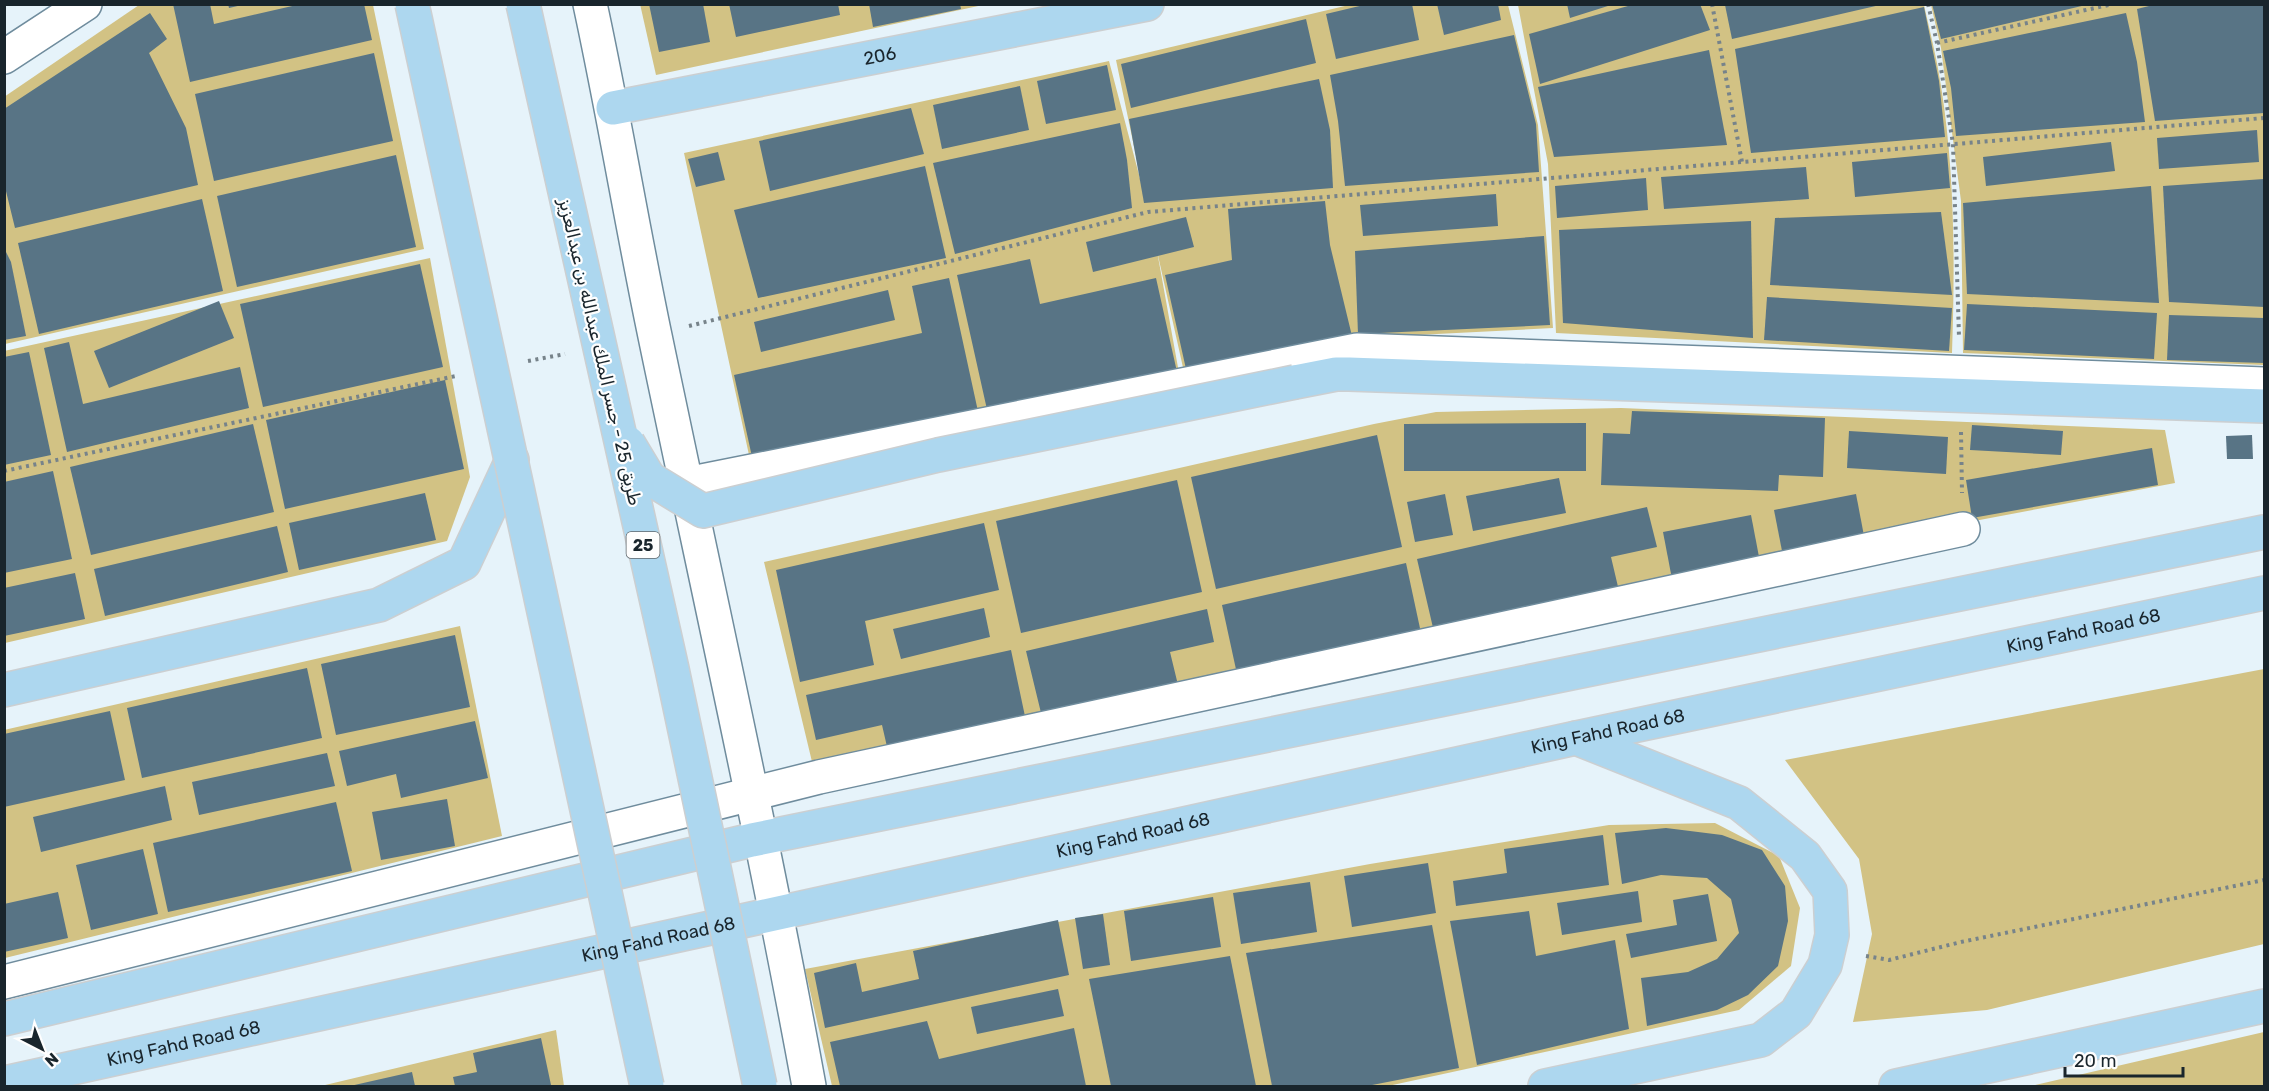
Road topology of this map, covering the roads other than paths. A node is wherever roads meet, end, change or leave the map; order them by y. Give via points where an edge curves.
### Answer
1 (85, 4) edge
2 (412, 4) edge
3 (523, 4) edge
4 (590, 4) edge
5 (1147, 4) edge
6 (4, 57) edge
7 (613, 108) junction
8 (1960, 384) junction
9 (2265, 384) edge
10 (2265, 406) edge
11 (615, 422) junction
12 (512, 460) junction
13 (687, 484) junction
14 (1963, 529) road end
15 (2265, 532) edge
16 (2265, 593) edge
17 (4, 690) edge
18 (1576, 738) junction
19 (761, 838) junction
20 (777, 913) junction
21 (4, 982) edge
22 (2265, 1006) edge
23 (4, 1019) edge
24 (4, 1083) edge
25 (647, 1086) edge
26 (760, 1086) edge
27 (809, 1086) edge
28 (1545, 1086) edge
29 (1896, 1086) edge

1 - 6 street
2 - 12 main road, bridge
3 - 11 main road, طريق 25 - جسر الملك عبدالله بن عبدالعزيز / 25, bridge
4 - 7 street
5 - 7 main road, 206
7 - 13 street
8 - 9 street
8 - 10 main road
8 - 11 main road, bridge via 1336,374 938,455 703,511 649,478
8 - 13 street via 1357,350
11 - 26 main road, طريق 25 - جسر الملك عبدالله بن عبدالعزيز / 25, bridge
12 - 17 main road via 464,563 379,604
12 - 25 main road, bridge
13 - 19 street
14 - 21 street via 819,777
15 - 19 main road
16 - 18 main road, King Fahd Road 68
18 - 20 main road, King Fahd Road 68
18 - 28 main road via 1739,803 1804,856 1830,891 1832,935 1825,965 1796,1013 1761,1040
19 - 20 street
19 - 23 main road
20 - 24 main road, King Fahd Road 68
20 - 27 street
22 - 29 main road

